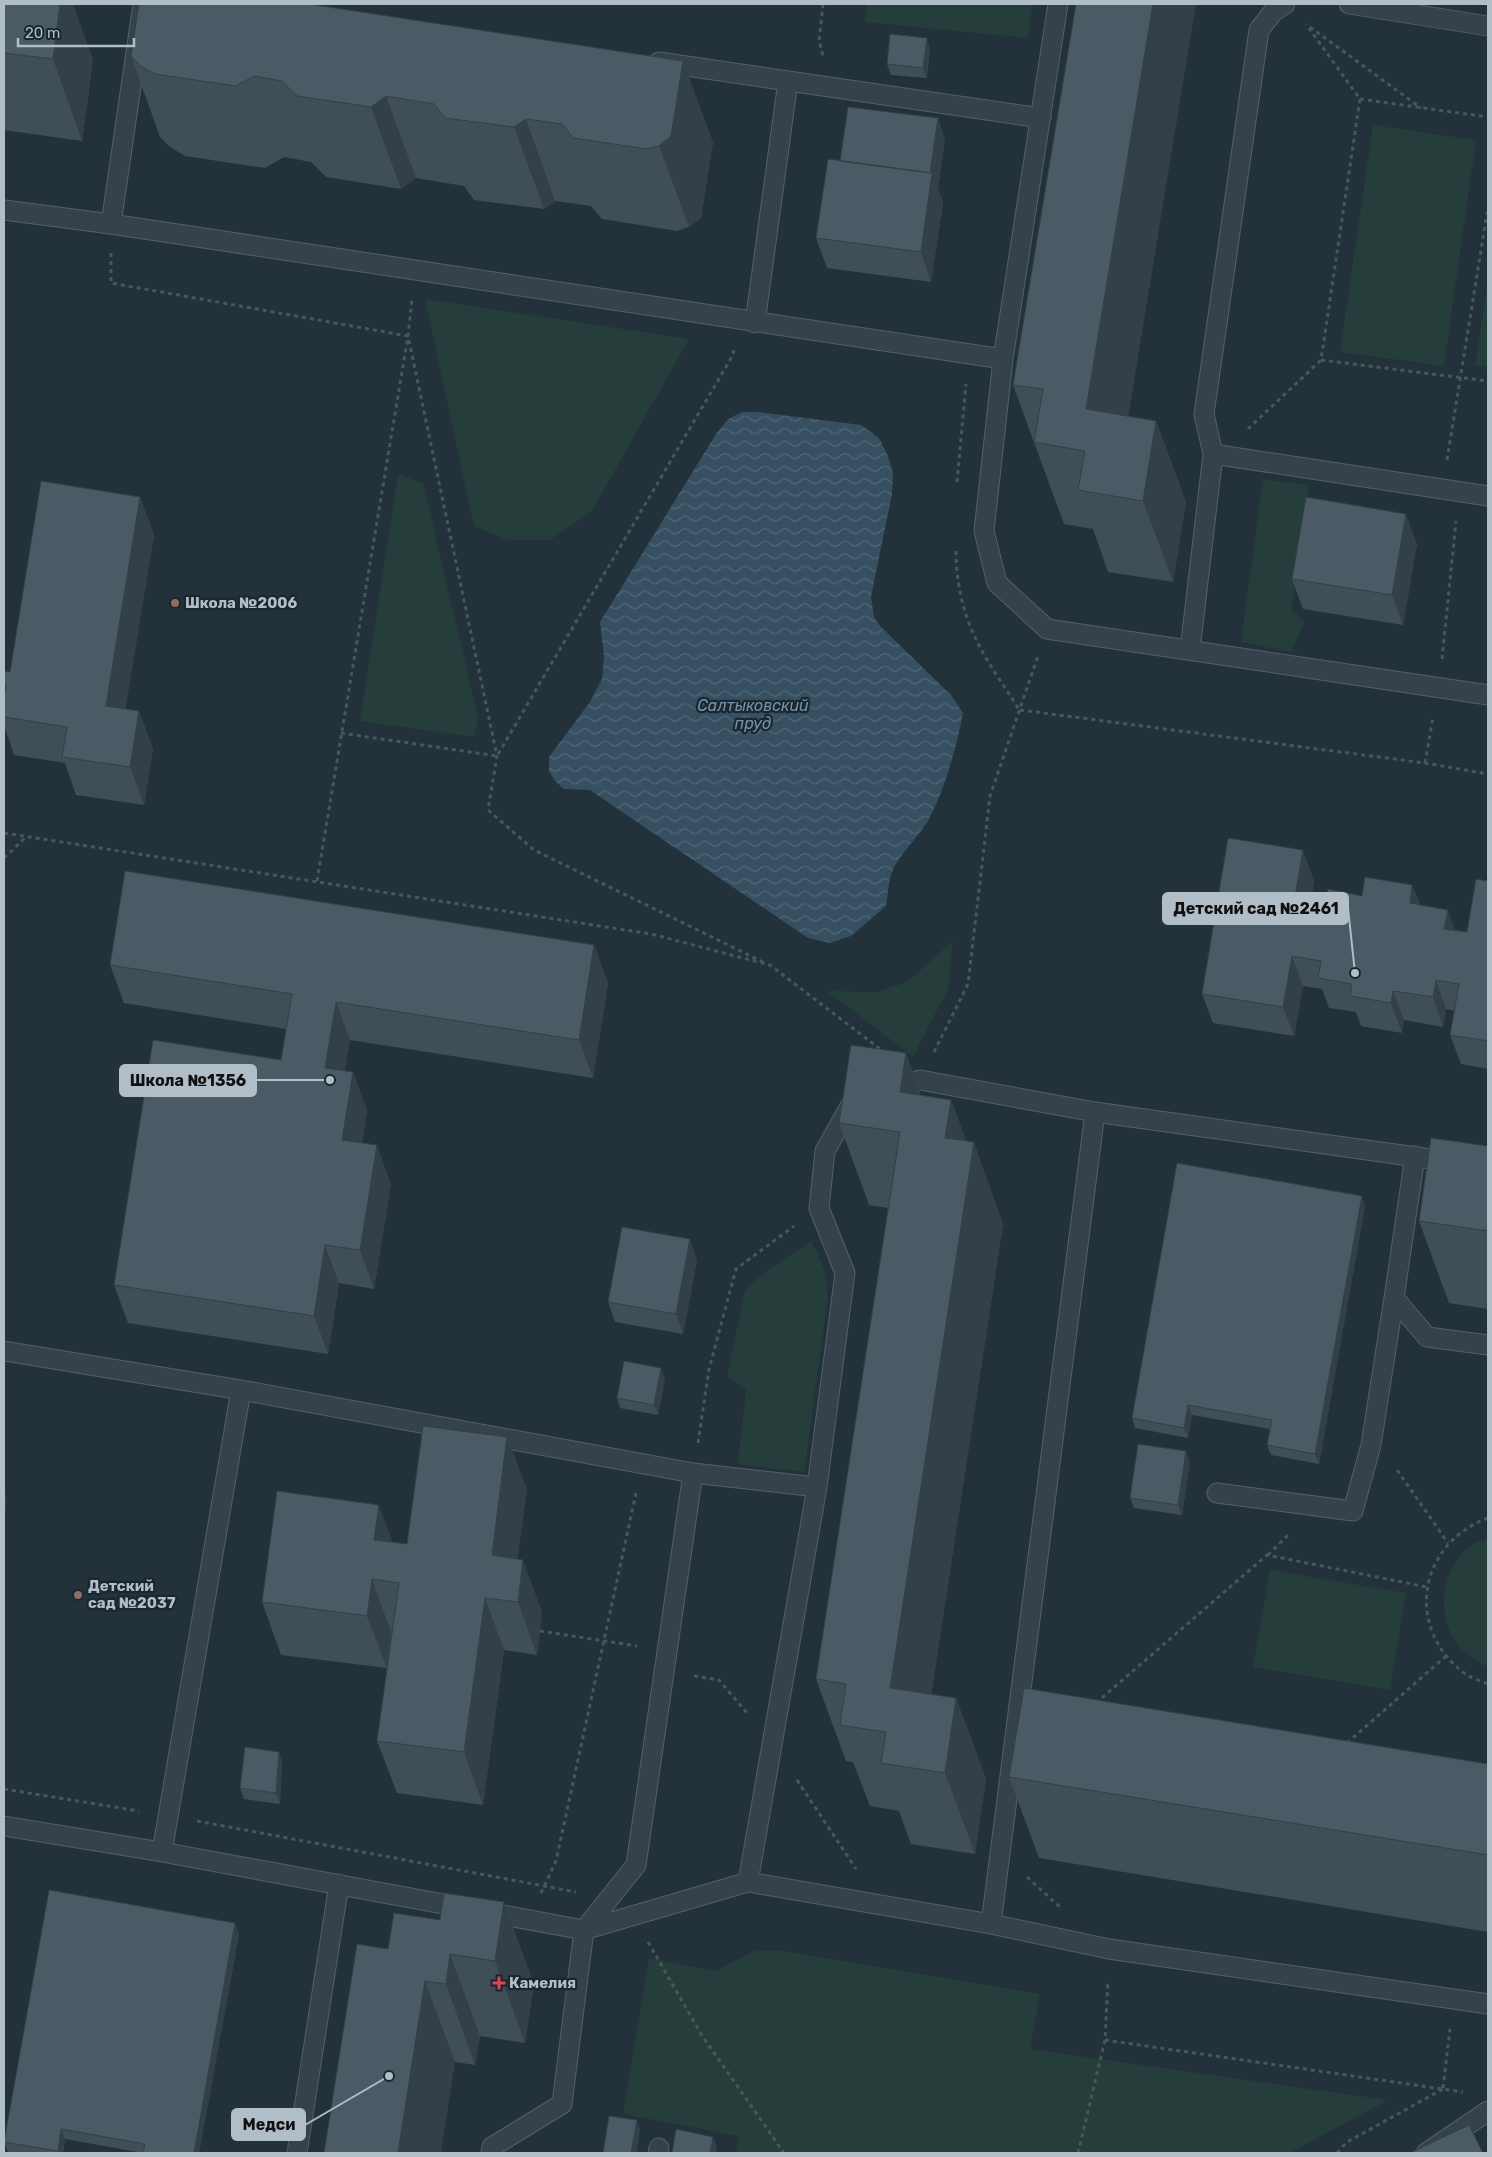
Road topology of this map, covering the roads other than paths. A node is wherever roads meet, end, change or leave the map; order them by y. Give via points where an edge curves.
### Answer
1 (143, 4) edge
2 (1058, 4) edge
3 (1285, 4) edge
4 (1349, 4) edge
5 (1488, 26) edge
6 (641, 60) edge
7 (788, 81) junction
8 (1041, 118) junction
9 (4, 210) edge
10 (111, 224) junction
11 (747, 322) junction
12 (1003, 360) junction
13 (1213, 454) junction
14 (1488, 496) edge
15 (1190, 650) junction
16 (1488, 695) edge
17 (1095, 1112) junction
18 (1415, 1156) junction
19 (1488, 1167) edge
20 (1394, 1298) junction
21 (1488, 1345) edge
22 (4, 1351) edge
23 (241, 1390) junction
24 (693, 1473) junction
25 (817, 1487) junction
26 (1218, 1493) dead end
27 (4, 1829) edge
28 (162, 1852) junction
29 (748, 1882) junction
30 (339, 1884) junction
31 (991, 1924) junction
32 (584, 1930) junction
33 (1488, 2004) edge
34 (1488, 2111) edge
35 (297, 2153) edge
36 (491, 2153) edge
37 (1426, 2153) edge

1 - 10 lane
2 - 8 lane
3 - 13 lane via 1272,12 1259,30 1204,414
4 - 5 lane
6 - 7 lane
7 - 8 lane
7 - 11 lane
8 - 12 lane
9 - 10 lane
10 - 11 lane
11 - 12 lane
12 - 15 lane via 984,531 996,583 1047,629
13 - 14 lane
13 - 15 lane
15 - 16 lane
17 - 18 lane
17 - 25 lane via 920,1080 854,1099 825,1152 819,1208 845,1273
17 - 31 lane via 1027,1721 1000,1855
18 - 19 lane
18 - 20 lane
20 - 21 lane via 1427,1337
20 - 26 lane via 1371,1446 1353,1511
22 - 23 lane
23 - 24 lane
23 - 28 lane
24 - 25 lane
24 - 32 lane via 636,1865
25 - 29 lane
27 - 28 lane
28 - 30 lane
29 - 31 lane
29 - 32 lane
30 - 32 lane
30 - 35 lane
31 - 33 lane via 1109,1949
32 - 36 lane via 562,2104 492,2147
34 - 37 lane

